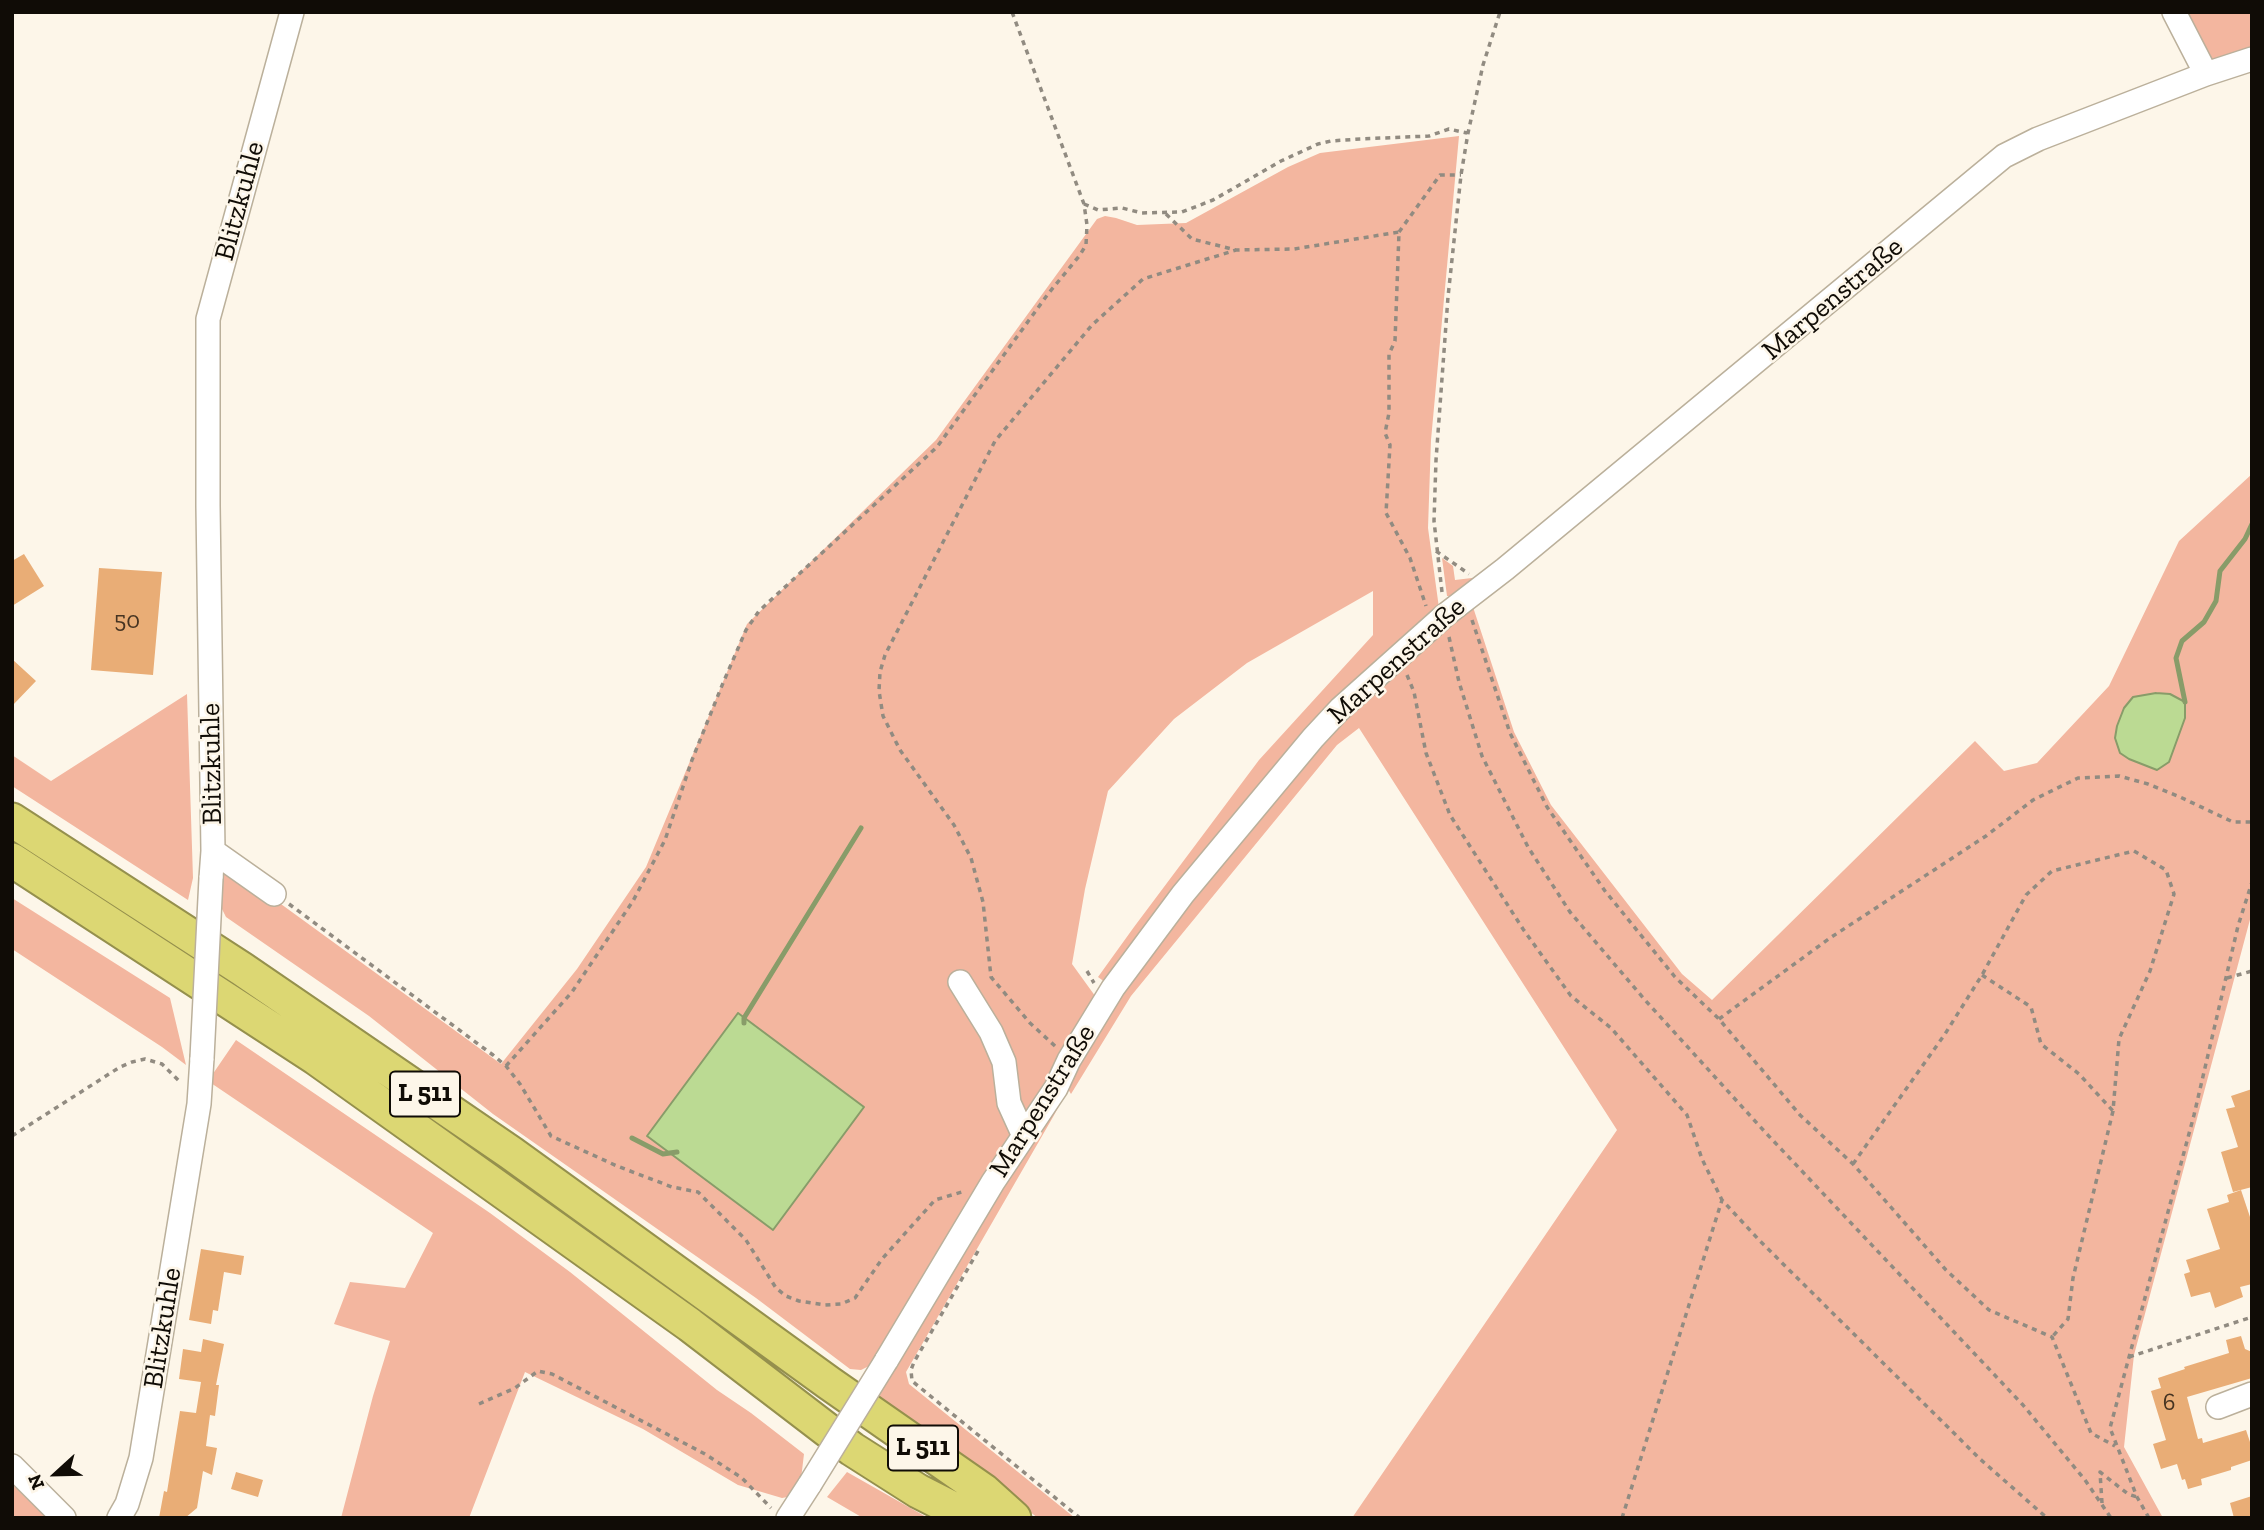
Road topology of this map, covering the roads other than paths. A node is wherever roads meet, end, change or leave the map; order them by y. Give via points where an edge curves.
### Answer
1 (292, 12) edge
2 (2174, 12) edge
3 (2252, 59) edge
4 (2206, 74) junction
5 (12, 820) edge
6 (213, 851) junction
7 (12, 860) edge
8 (275, 894) road end
9 (960, 982) dead end
10 (1024, 1136) junction
11 (2252, 1394) edge
12 (2218, 1408) dead end
13 (12, 1466) edge
14 (780, 1514) edge
15 (64, 1518) edge
16 (119, 1518) edge
17 (971, 1518) edge
18 (1014, 1518) edge

1 - 6 street, Blitzkuhle via 208,319
2 - 4 street
3 - 4 street, Marpenstraße
4 - 10 street, Marpenstraße via 2004,156 1439,620 1313,737 1192,883 1113,988
5 - 18 highway, L 511 via 242,969 511,1153 984,1491
6 - 8 street
6 - 16 street, Blitzkuhle, bridge via 198,1104 141,1458
7 - 17 highway, L 511 via 339,1074 690,1325 852,1449
9 - 10 street via 1004,1062 1009,1104
10 - 14 street, Marpenstraße, bridge via 810,1484
11 - 12 street
13 - 15 street

